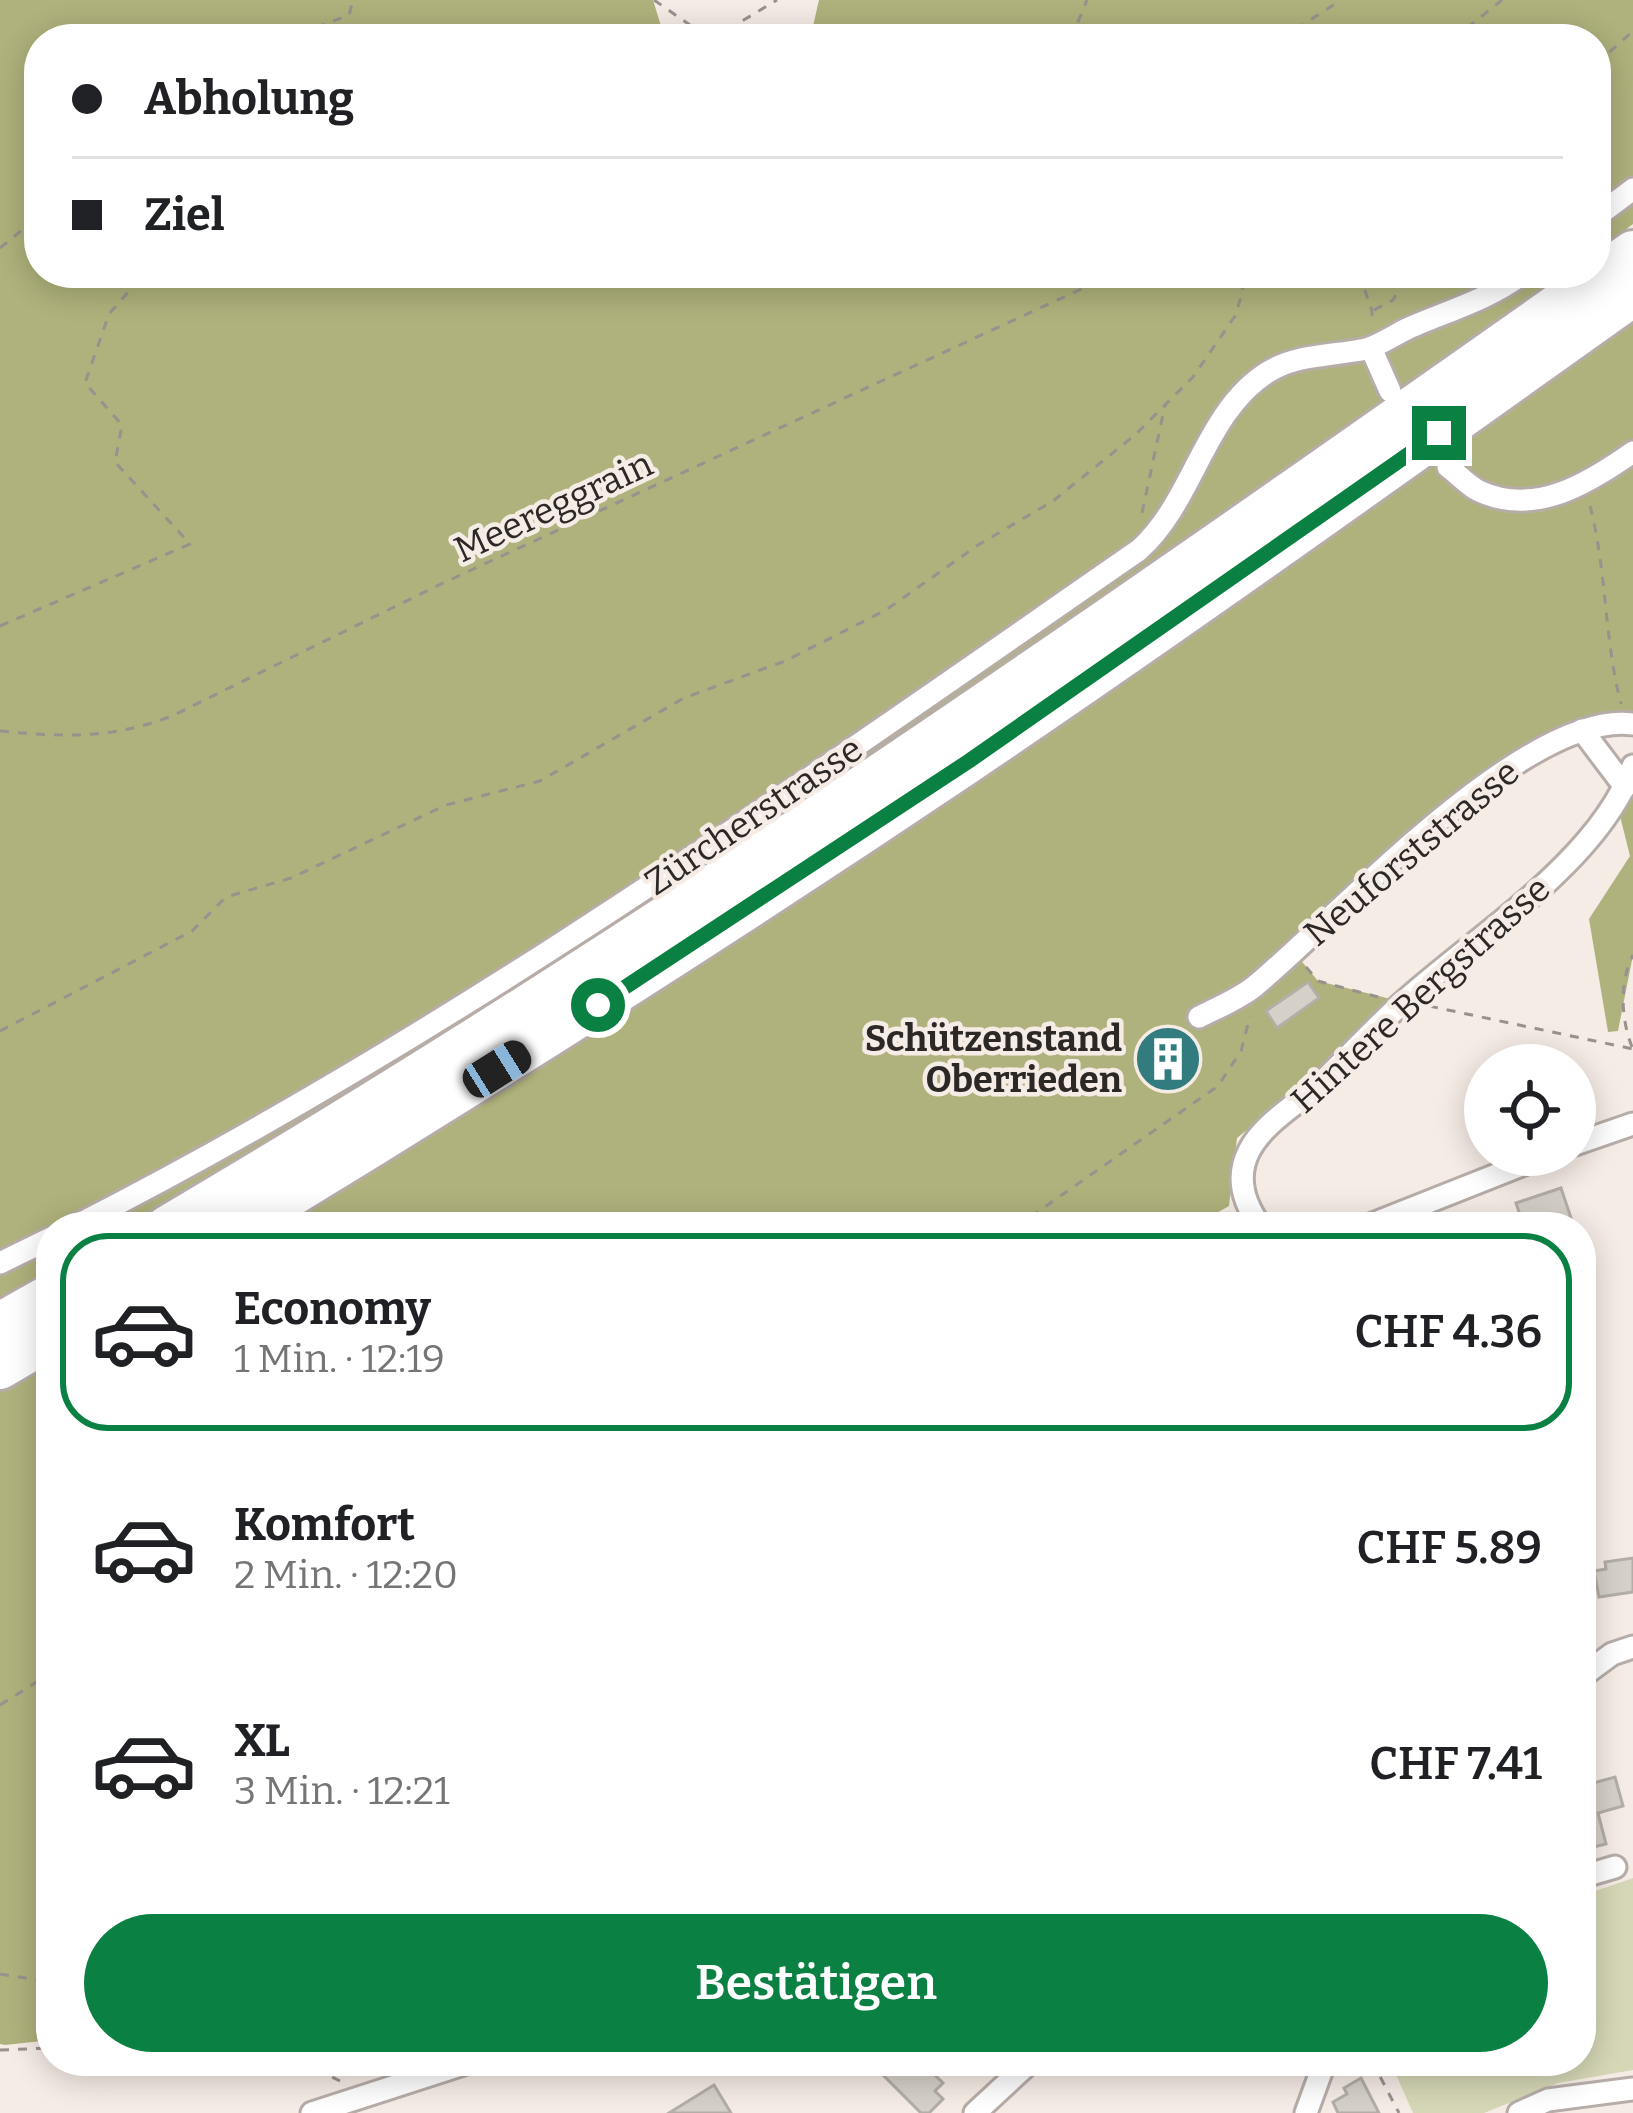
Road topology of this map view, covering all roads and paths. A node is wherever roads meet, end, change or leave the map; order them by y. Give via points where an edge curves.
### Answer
1 (353, 0) edge
2 (654, 0) edge
3 (777, 0) edge
4 (1340, 0) edge
5 (1502, 0) edge
6 (325, 24) edge
7 (689, 24) edge
8 (736, 24) edge
9 (1304, 24) edge
10 (1472, 24) edge
11 (24, 228) edge
12 (0, 248) edge
13 (132, 288) edge
14 (1083, 288) edge
15 (1242, 288) edge
16 (1364, 288) edge
17 (1399, 288) edge
18 (1500, 288) edge
19 (1582, 288) edge
20 (1633, 296) edge
21 (1372, 311) junction
22 (1371, 348) junction
23 (1390, 391) dead end
24 (1166, 404) junction
25 (1633, 452) edge
26 (1448, 467) dead end
27 (1585, 485) junction
28 (1138, 550) junction
29 (0, 626) edge
30 (1629, 724) edge
31 (1582, 730) junction
32 (0, 731) edge
33 (1629, 777) edge
34 (1633, 956) edge
35 (1318, 981) dead end
36 (1251, 990) junction
37 (1403, 1002) junction
38 (1198, 1017) dead end
39 (0, 1030) edge
40 (1633, 1050) edge
41 (1633, 1124) edge
42 (1596, 1137) edge
43 (1494, 1176) edge
44 (101, 1212) edge
45 (191, 1212) edge
46 (264, 1212) edge
47 (1037, 1212) edge
48 (1253, 1212) edge
49 (1403, 1212) edge
50 (36, 1245) edge
51 (0, 1263) edge
52 (36, 1304) edge
53 (0, 1324) edge
54 (36, 1347) edge
55 (0, 1368) edge
56 (1633, 1647) edge
57 (1596, 1666) edge
58 (36, 1683) edge
59 (0, 1706) edge
60 (1615, 1867) dead end
61 (1596, 1873) edge
62 (0, 1974) edge
63 (36, 1980) edge
64 (36, 2049) edge
65 (0, 2050) edge
66 (330, 2076) edge
67 (427, 2076) edge
68 (1014, 2076) edge
69 (1320, 2076) edge
70 (1380, 2076) edge
71 (346, 2084) dead end
72 (1633, 2089) edge
73 (312, 2113) edge
74 (975, 2113) edge
75 (1306, 2113) edge
76 (1400, 2113) edge
77 (1519, 2113) edge

1 - 6 path via 349,15
2 - 7 path
3 - 8 path
4 - 9 path
5 - 10 path
11 - 12 path
13 - 29 path via 109,314 85,382 122,425 115,462 190,544
14 - 32 path, Meereggrain via 172,716 103,736
15 - 24 path via 1235,316
16 - 21 path
17 - 21 path
18 - 22 street, Zürcherstrasse
19 - 45 highway via 848,799
20 - 46 highway via 803,872
21 - 22 path
22 - 23 street
22 - 28 street, Zürcherstrasse via 1299,359 1251,384 1163,524
24 - 28 path
24 - 39 path via 1053,501 886,610 784,662 684,698 540,781 446,805 291,878 226,896 192,931
25 - 27 street
26 - 27 street via 1479,491 1516,499
27 - 30 path via 1600,541 1612,670
28 - 44 street, Zürcherstrasse via 501,984
30 - 31 street, Neuforststrasse
31 - 33 street
31 - 36 street, Neuforststrasse via 1492,778
33 - 37 street, Hintere Bergstrasse via 1574,855
34 - 40 path via 1623,1009
35 - 37 path
36 - 38 street, Neuforststrasse
36 - 47 path via 1241,1051 1218,1086
37 - 40 path
37 - 48 street, Hintere Bergstrasse via 1257,1138 1242,1193
41 - 42 street
43 - 49 street
50 - 51 street
52 - 53 highway
54 - 55 highway
56 - 57 street
58 - 59 path
60 - 61 street
62 - 63 path
64 - 65 path
66 - 71 path
67 - 73 street
68 - 74 street
69 - 75 street
70 - 76 path
72 - 77 street via 1548,2100

